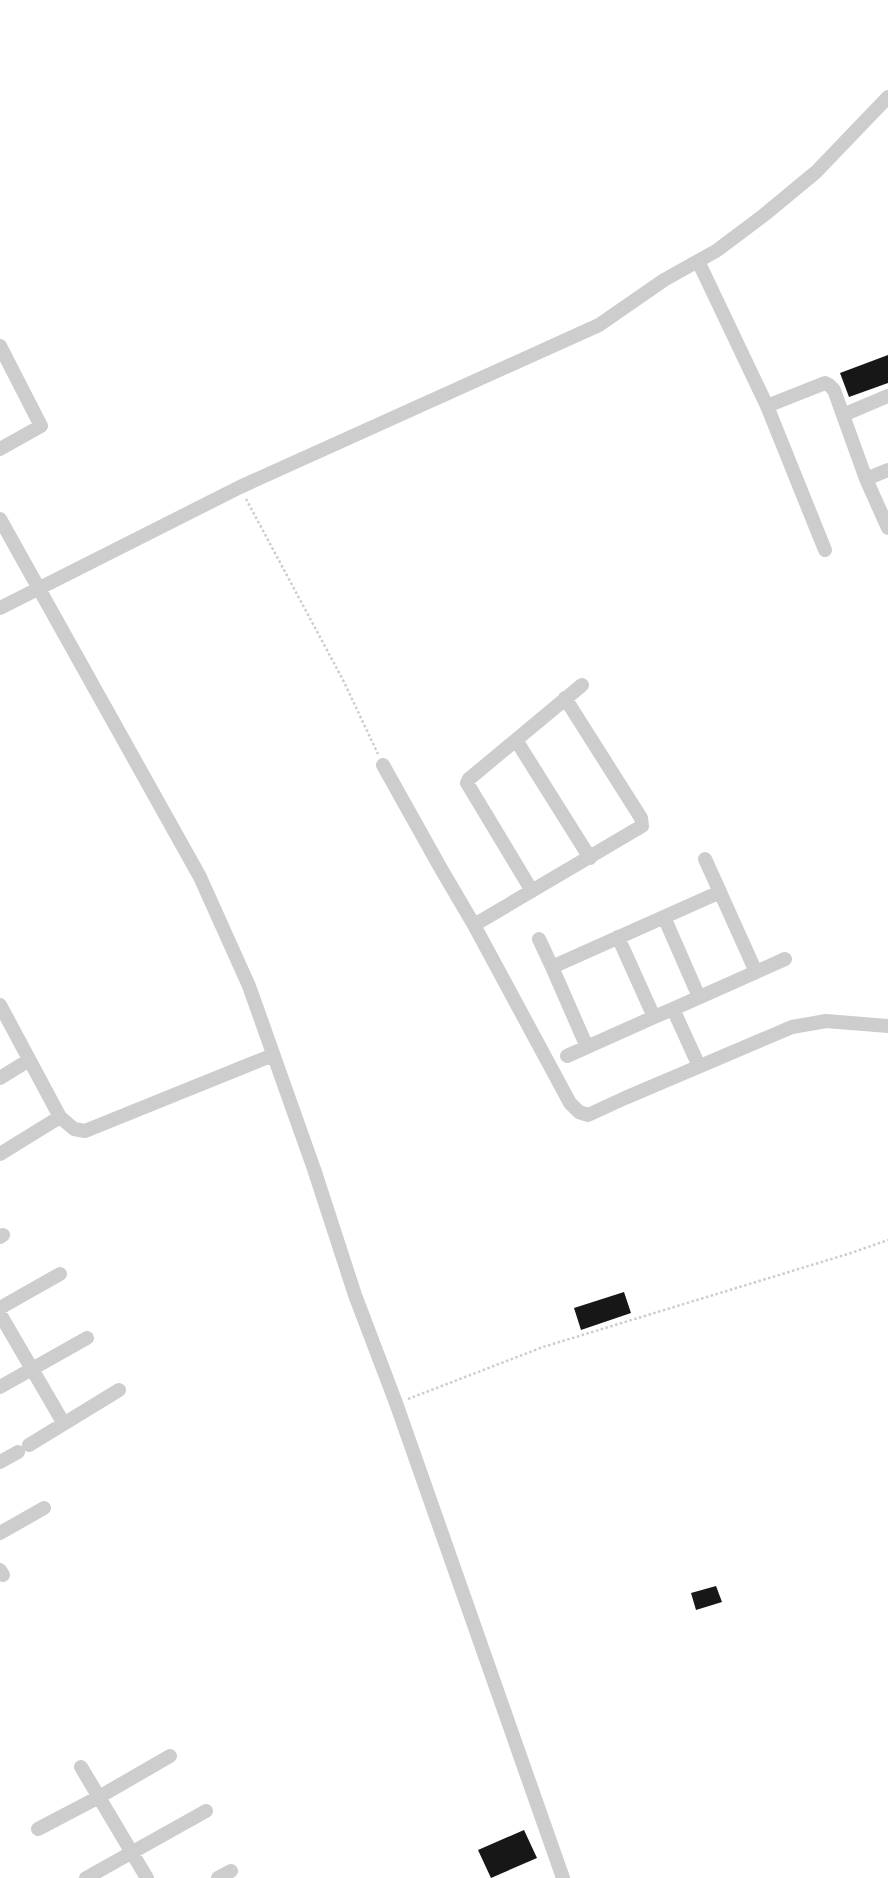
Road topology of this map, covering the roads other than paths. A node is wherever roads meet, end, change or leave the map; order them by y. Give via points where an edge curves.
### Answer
1 (888, 97) edge
2 (698, 261) junction
3 (0, 346) edge
4 (888, 396) edge
5 (767, 406) junction
6 (844, 415) junction
7 (0, 449) edge
8 (888, 470) edge
9 (866, 479) junction
10 (0, 519) edge
11 (888, 528) edge
12 (825, 550) dead end
13 (38, 588) junction
14 (0, 608) edge
15 (582, 685) dead end
16 (566, 698) junction
17 (516, 740) junction
18 (383, 765) road end
19 (590, 858) junction
20 (705, 859) dead end
21 (532, 892) junction
22 (720, 892) junction
23 (664, 917) junction
24 (474, 925) junction
25 (618, 937) junction
26 (539, 940) dead end
27 (785, 959) dead end
28 (552, 967) junction
29 (756, 972) junction
30 (699, 997) junction
31 (0, 1005) edge
32 (673, 1009) junction
33 (654, 1017) junction
34 (888, 1026) edge
35 (587, 1047) junction
36 (273, 1056) junction
37 (567, 1056) dead end
38 (29, 1060) junction
39 (699, 1066) junction
40 (0, 1078) edge
41 (60, 1118) junction
42 (0, 1154) edge
43 (60, 1274) dead end
44 (0, 1308) edge
45 (0, 1314) edge
46 (87, 1338) dead end
47 (32, 1369) junction
48 (0, 1387) edge
49 (119, 1390) dead end
50 (64, 1424) junction
51 (0, 1462) edge
52 (44, 1508) dead end
53 (0, 1533) edge
54 (170, 1756) dead end
55 (81, 1767) dead end
56 (99, 1797) junction
57 (206, 1811) dead end
58 (38, 1829) dead end
59 (132, 1853) junction
60 (231, 1871) dead end
61 (86, 1878) edge
62 (147, 1878) edge
63 (218, 1878) edge
64 (563, 1878) edge

1 - 2 street via 816,172 764,215
2 - 5 street
2 - 13 street via 664,280 599,326 240,488
3 - 7 street via 41,426
4 - 6 street
5 - 6 street via 825,383 834,390
5 - 12 street
6 - 9 street
8 - 9 street
9 - 11 street
10 - 13 street
13 - 14 street
13 - 36 street via 200,877 249,986
15 - 16 street
16 - 17 street
16 - 19 street via 642,821 640,828
17 - 19 street
17 - 21 street via 467,783
18 - 24 street
19 - 21 street
20 - 22 street
21 - 24 street
22 - 23 street
22 - 29 street
23 - 25 street
23 - 30 street
24 - 39 street via 570,1103 583,1114 588,1115
25 - 28 street
25 - 33 street
26 - 28 street
27 - 29 street
28 - 35 street
29 - 30 street
30 - 32 street
31 - 38 street
32 - 33 street
32 - 39 street
33 - 35 street
34 - 39 street via 826,1021 808,1023
35 - 37 street
36 - 41 street via 85,1131 74,1129
36 - 64 street
38 - 40 street
38 - 41 street
41 - 42 street
43 - 44 street
45 - 47 street
46 - 47 street
47 - 48 street
47 - 50 street
49 - 50 street
50 - 51 street
52 - 53 street
54 - 56 street
55 - 56 street
56 - 58 street
56 - 59 street
57 - 59 street
59 - 61 street
59 - 62 street
60 - 63 street

